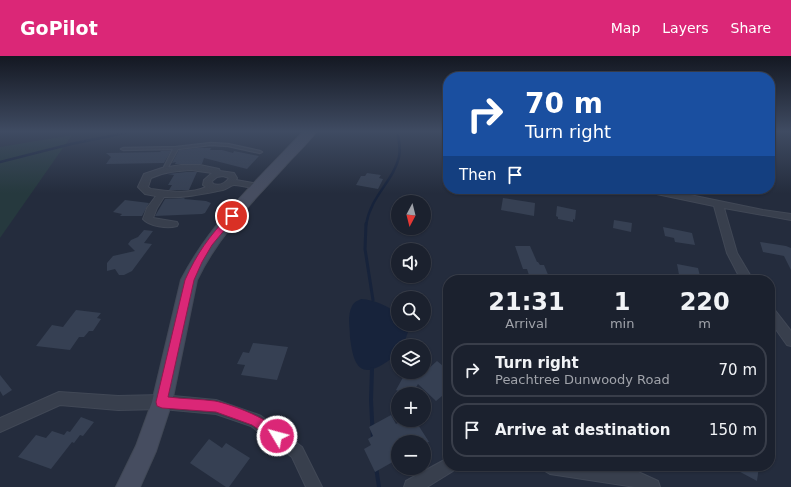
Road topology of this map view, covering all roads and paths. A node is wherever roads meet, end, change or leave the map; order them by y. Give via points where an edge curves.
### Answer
1 (174, 152) edge
2 (291, 152) edge
3 (165, 169) junction
4 (218, 174) junction
5 (231, 182) junction
6 (213, 187) junction
7 (259, 187) junction
8 (162, 193) junction
9 (671, 194) edge
10 (718, 204) junction
11 (791, 217) edge
12 (173, 224) dead end
13 (743, 275) edge
14 (775, 319) edge
15 (791, 341) edge
16 (162, 402) junction
17 (0, 425) edge
18 (443, 469) edge
19 (583, 471) edge
20 (128, 487) edge
21 (314, 487) edge
22 (412, 487) edge
23 (652, 487) edge

1 - 3 lane
2 - 7 main road
3 - 4 street via 211,169
3 - 8 street via 147,176 143,187 148,192
4 - 5 street via 231,175
4 - 6 street via 208,180 208,185
5 - 6 street
5 - 7 street
6 - 8 street via 200,194
7 - 16 main road via 222,226 197,262 189,280
8 - 12 street via 148,219
9 - 10 street
10 - 11 street
10 - 13 street via 729,248
14 - 15 street
16 - 17 street via 118,403 59,398
16 - 20 main road via 145,451
16 - 21 street via 216,407 256,421 297,452
18 - 22 street
19 - 23 street via 636,479

